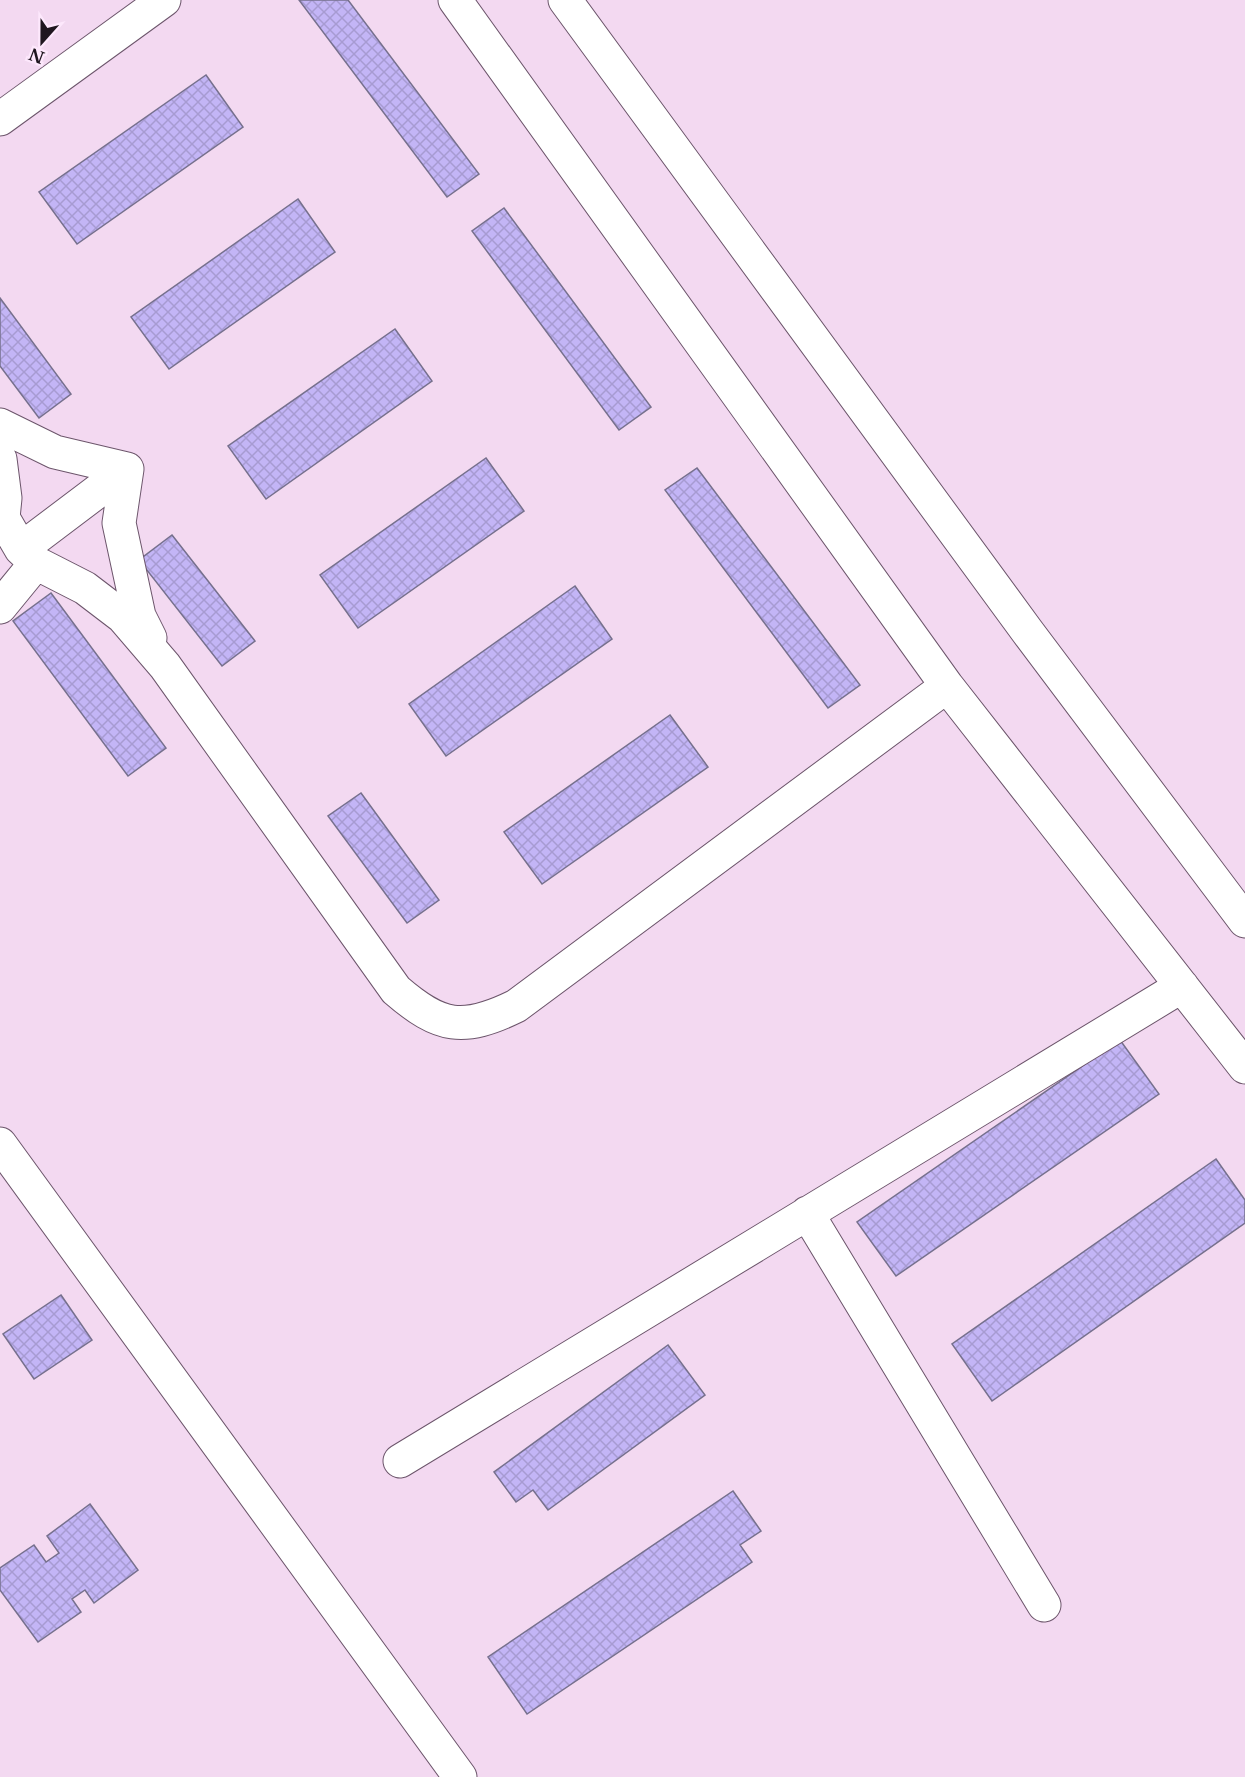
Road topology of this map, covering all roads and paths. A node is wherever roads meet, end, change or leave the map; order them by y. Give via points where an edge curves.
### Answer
1 (164, 0) edge
2 (456, 0) edge
3 (565, 0) edge
4 (0, 119) edge
5 (0, 425) edge
6 (0, 459) edge
7 (127, 469) junction
8 (2, 520) edge
9 (29, 556) junction
10 (0, 608) edge
11 (165, 666) junction
12 (947, 687) junction
13 (1245, 921) edge
14 (1182, 986) junction
15 (1245, 1068) edge
16 (0, 1144) edge
17 (807, 1213) junction
18 (400, 1461) dead end
19 (1044, 1605) dead end
20 (460, 1777) edge

1 - 4 lane
2 - 12 lane
3 - 13 lane via 1027,631
5 - 7 lane via 56,452
6 - 8 lane via 5,498
7 - 9 lane
7 - 11 lane via 119,523 127,569 139,616
8 - 9 lane
9 - 10 lane
9 - 11 lane via 85,588 123,617
11 - 12 lane via 396,990 424,1013 456,1024 487,1021 516,1006
12 - 14 lane
14 - 15 lane
14 - 17 lane
16 - 20 lane
17 - 18 lane
17 - 19 lane

